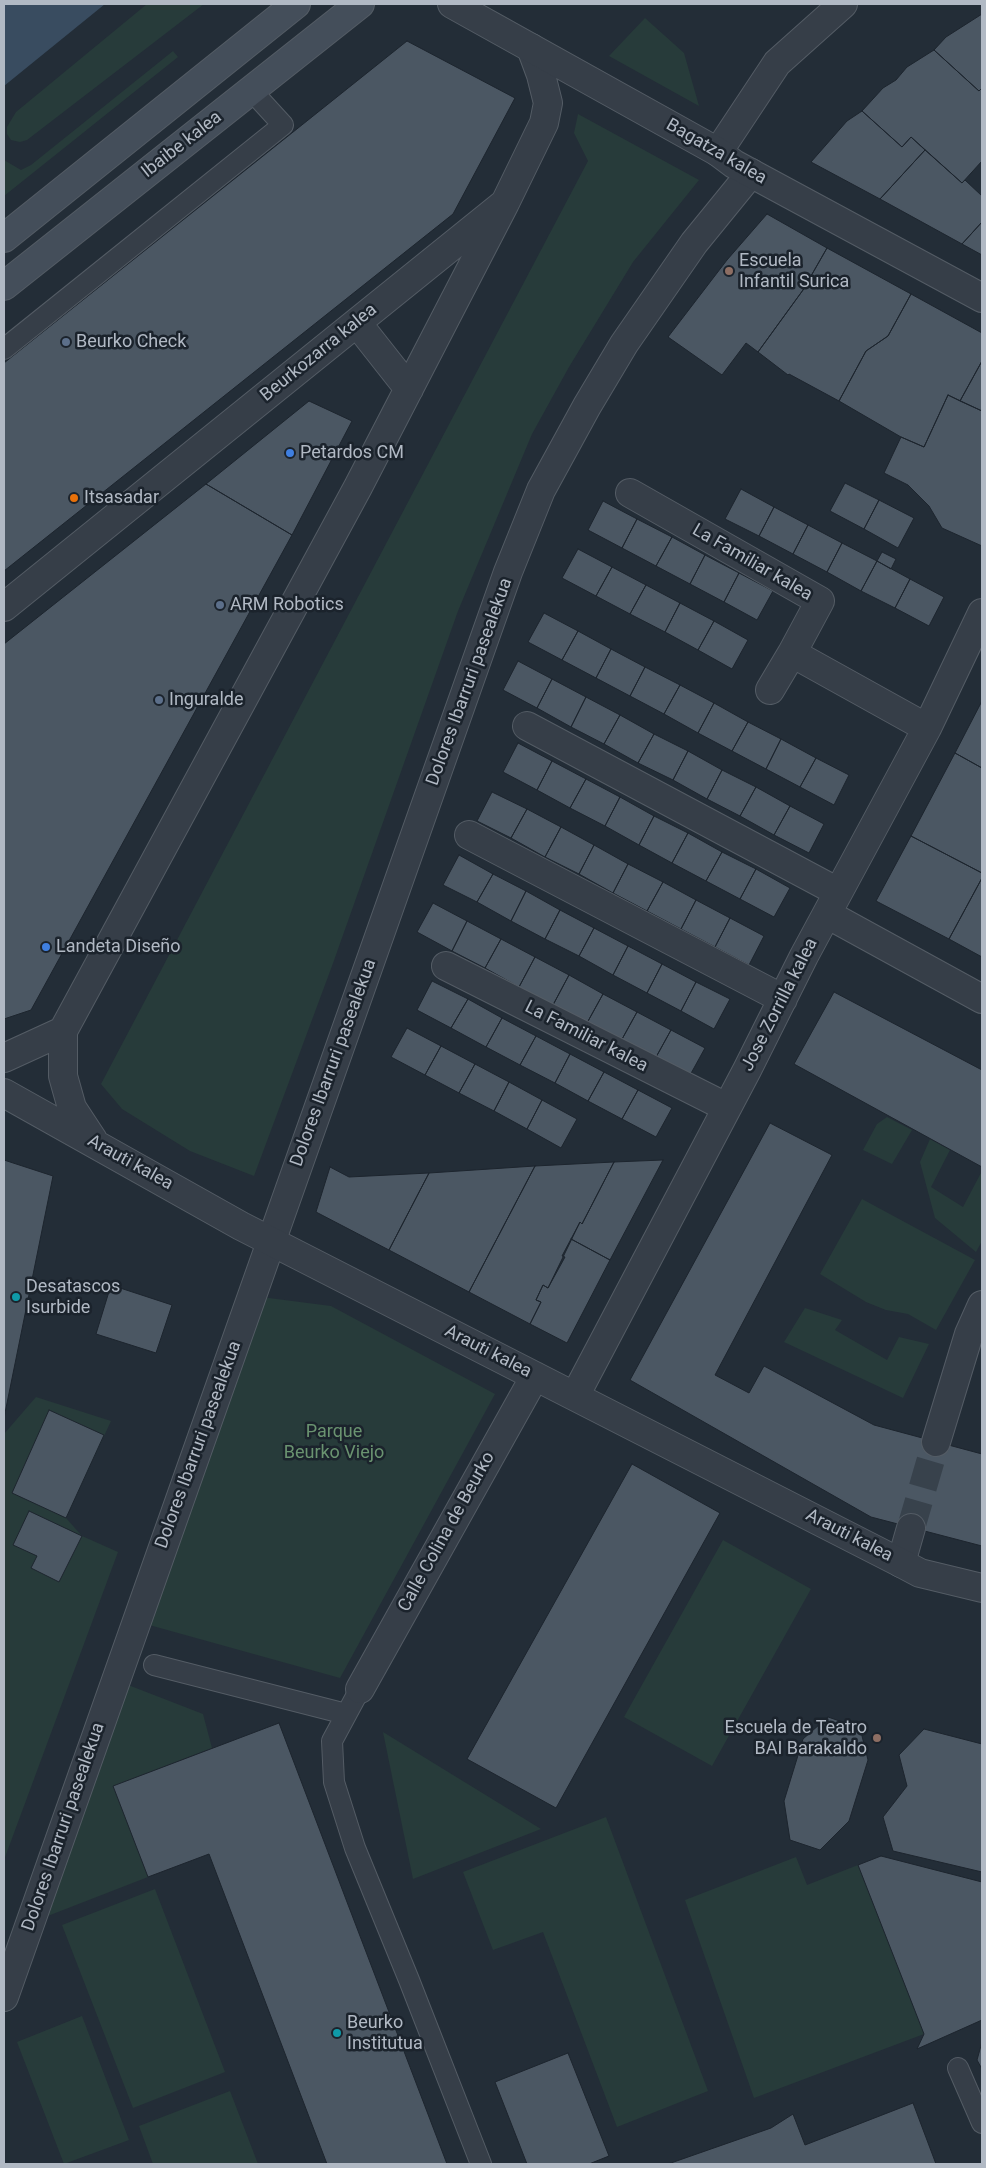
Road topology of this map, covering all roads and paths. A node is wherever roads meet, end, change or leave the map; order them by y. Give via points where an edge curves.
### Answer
1 (296, 4) edge
2 (452, 4) edge
3 (843, 4) edge
4 (350, 8) edge
5 (531, 48) junction
6 (251, 90) junction
7 (718, 152) junction
8 (751, 173) junction
9 (505, 203) junction
10 (4, 238) edge
11 (4, 286) edge
12 (982, 298) edge
13 (357, 323) junction
14 (5, 346) edge
15 (409, 389) junction
16 (630, 493) dead end
17 (4, 607) edge
18 (982, 613) edge
19 (792, 653) junction
20 (770, 690) dead end
21 (527, 726) dead end
22 (927, 728) junction
23 (469, 835) dead end
24 (833, 903) junction
25 (446, 966) dead end
26 (783, 999) junction
27 (982, 999) edge
28 (63, 1031) junction
29 (4, 1058) edge
30 (4, 1093) edge
31 (726, 1107) junction
32 (97, 1145) junction
33 (271, 1241) junction
34 (982, 1305) edge
35 (535, 1376) junction
36 (575, 1396) junction
37 (936, 1442) tunnel mouth
38 (912, 1528) tunnel mouth
39 (901, 1563) junction
40 (982, 1588) edge
41 (154, 1665) dead end
42 (360, 1689) joint
43 (346, 1714) junction
44 (4, 1997) edge
45 (958, 2068) dead end
46 (982, 2123) edge
47 (481, 2164) edge

1 - 10 main road
2 - 5 street, Bagatza kalea
3 - 7 street via 777,64
4 - 6 main road, Ibaibe kalea
5 - 7 street, Bagatza kalea
5 - 9 street, Beurkozarra kalea via 548,103 544,123
6 - 11 main road, Ibaibe kalea
6 - 14 lane via 283,125
7 - 8 street, Bagatza kalea
8 - 12 street, Bagatza kalea
8 - 33 street, Dolores Ibarruri pasealekua via 694,243 624,344 541,490 508,572
9 - 13 street, Beurkozarra kalea
9 - 15 street
13 - 15 street
13 - 17 street, Beurkozarra kalea
15 - 28 street
16 - 19 street, La Familiar kalea via 820,601
18 - 22 street, Jose Zorrilla kalea
19 - 20 street
19 - 22 street
21 - 24 street
22 - 24 street, Jose Zorrilla kalea
23 - 26 street
24 - 26 street, Jose Zorrilla kalea
24 - 27 street
25 - 31 street, La Familiar kalea
26 - 31 street, Jose Zorrilla kalea
28 - 29 street
28 - 32 street via 63,1076 72,1108
30 - 32 street, Arauti kalea
31 - 36 street, Jose Zorrilla kalea
32 - 33 street, Arauti kalea
33 - 35 street, Arauti kalea
33 - 44 street, Dolores Ibarruri pasealekua
34 - 37 street via 969,1334
35 - 36 street, Arauti kalea
35 - 42 street, Calle Colina de Beurko
36 - 39 street, Arauti kalea
38 - 39 street
39 - 40 street, Arauti kalea via 920,1573
41 - 43 lane
42 - 43 lane
43 - 47 lane via 332,1741 334,1782 355,1848
45 - 46 lane

